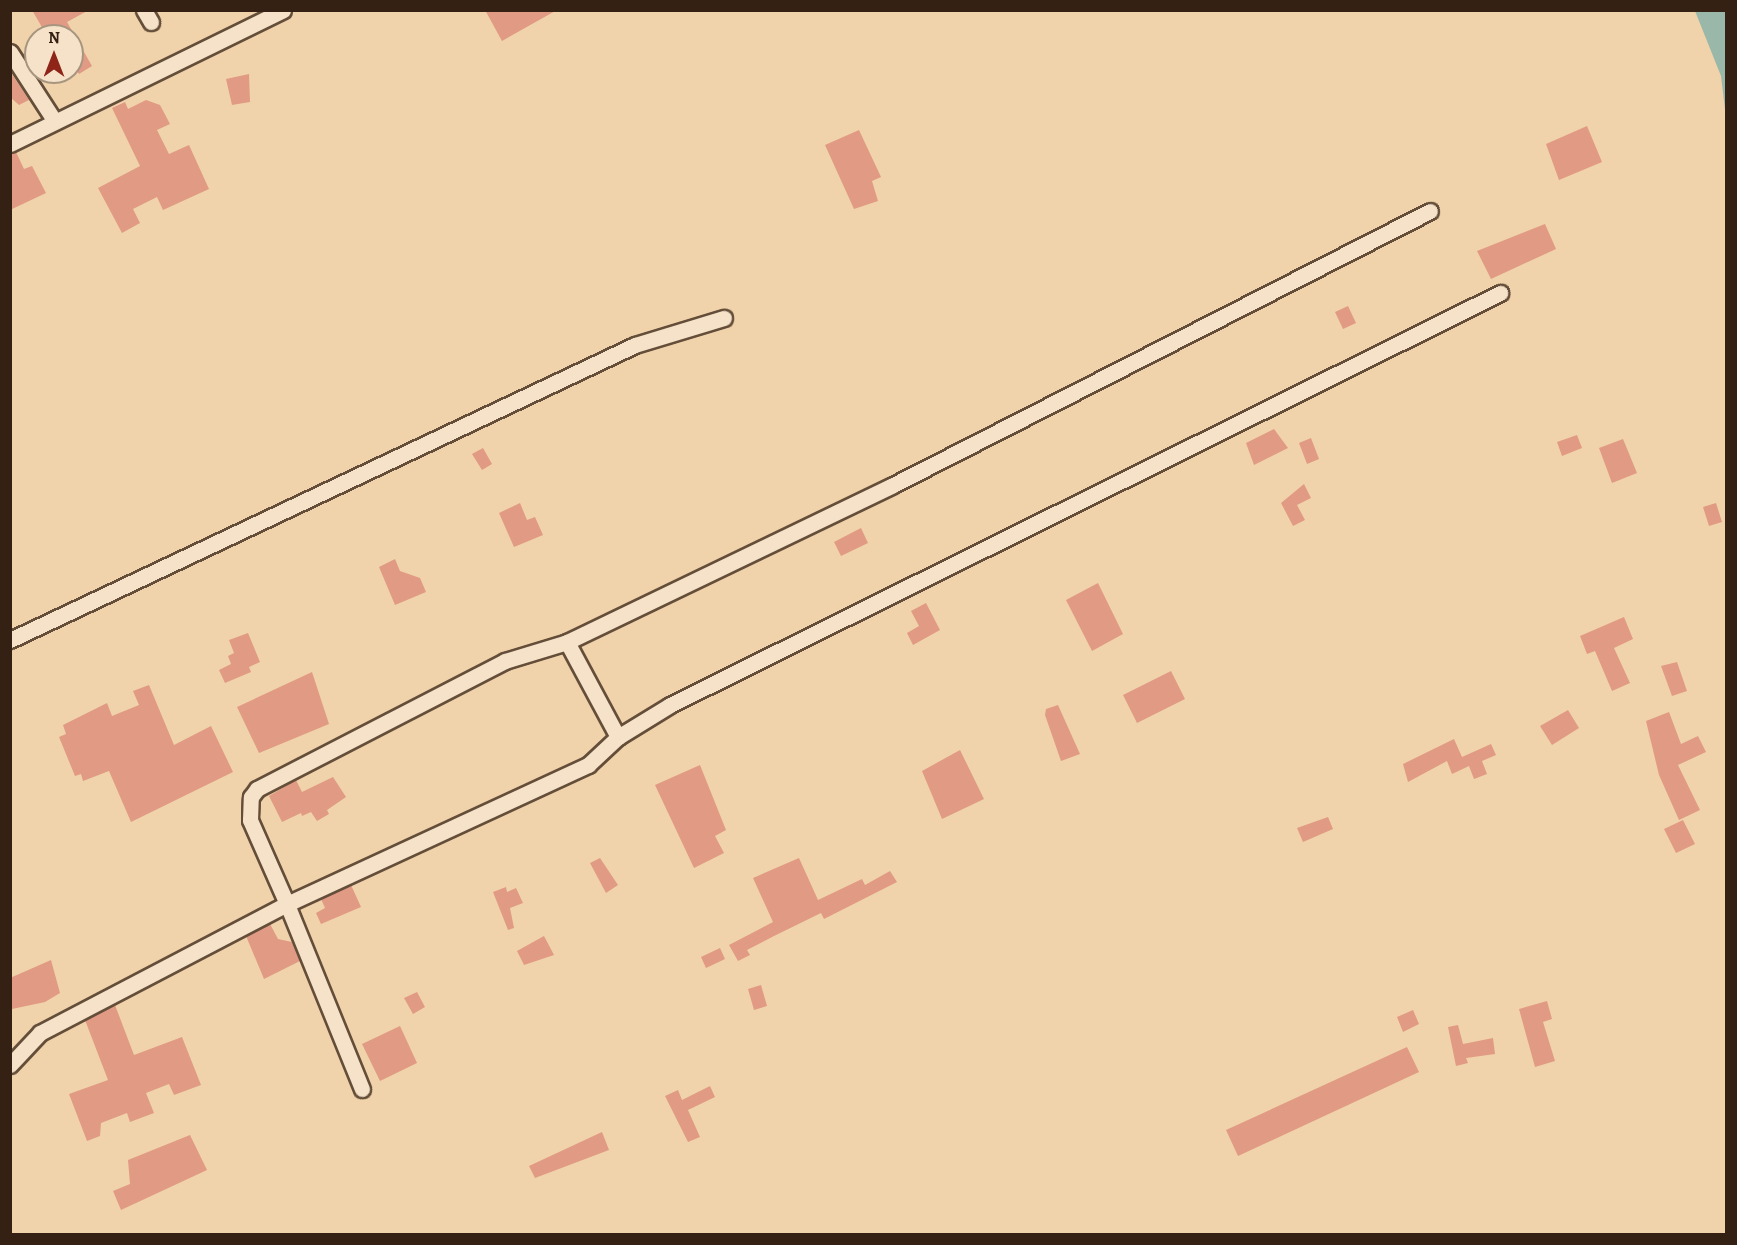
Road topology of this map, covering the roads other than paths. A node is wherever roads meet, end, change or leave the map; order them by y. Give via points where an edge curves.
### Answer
1 (283, 10) edge
2 (10, 52) edge
3 (54, 120) junction
4 (10, 144) edge
5 (1430, 211) dead end
6 (1500, 293) dead end
7 (723, 318) dead end
8 (10, 639) edge
9 (567, 642) junction
10 (618, 736) junction
11 (287, 904) junction
12 (10, 1065) edge
13 (362, 1089) dead end

1 - 3 street
2 - 3 street
3 - 4 street
5 - 9 street via 891,486
6 - 10 street via 680,699
7 - 8 street via 635,345
9 - 10 street
9 - 11 street via 505,661 257,789 251,797 249,820
10 - 11 street via 588,765
11 - 12 street via 40,1033
11 - 13 street

